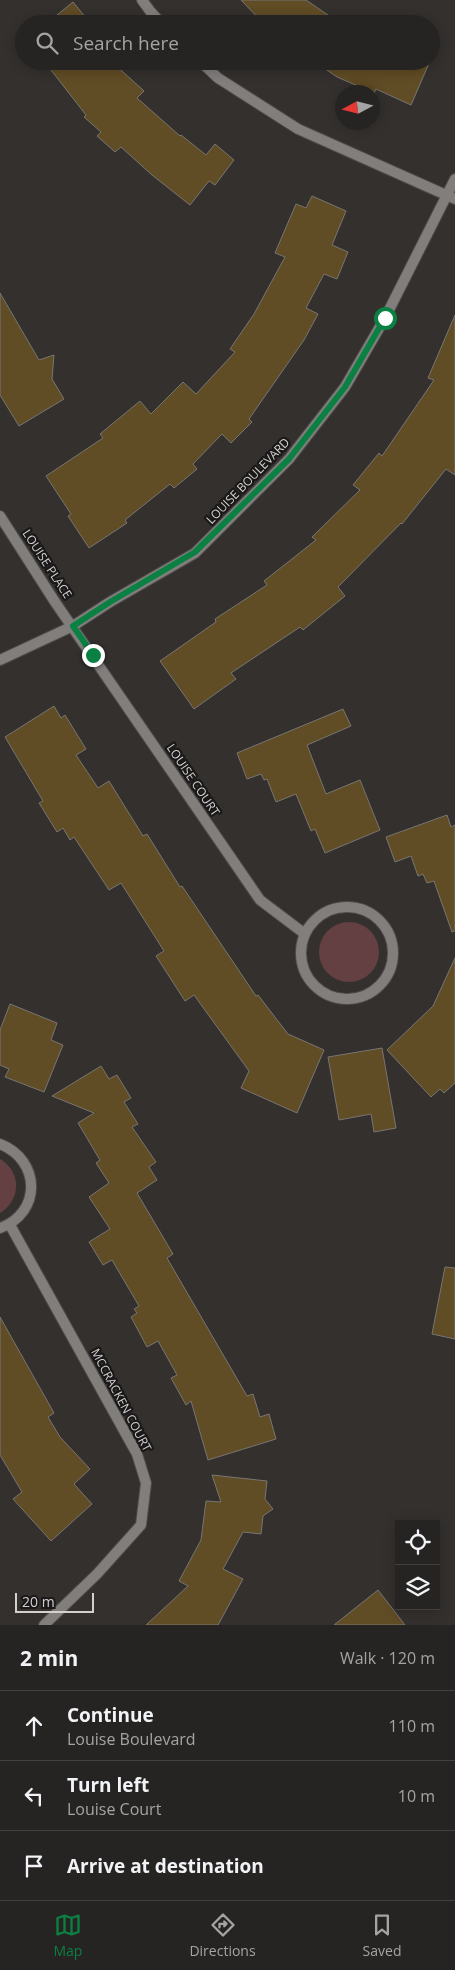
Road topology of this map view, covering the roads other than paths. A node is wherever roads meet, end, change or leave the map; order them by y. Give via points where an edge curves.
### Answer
1 (142, 0) edge
2 (154, 15) edge
3 (210, 70) edge
4 (455, 179) edge
5 (450, 198) edge
6 (0, 516) edge
7 (73, 626) junction
8 (0, 660) edge
9 (304, 934) junction
10 (0, 1144) edge
11 (5, 1226) edge
12 (44, 1625) edge

1 - 2 street
3 - 5 street via 298,129
4 - 5 street, LOUISE BOULEVARD
5 - 7 street, LOUISE BOULEVARD via 345,387 289,459 195,552
6 - 7 street, LOUISE PLACE
7 - 8 street, LOUISE BOULEVARD
7 - 9 street, LOUISE COURT via 260,900
9 - 9 street via 302,965 309,979 333,997 364,996 387,977 393,947 389,933 381,920 368,911 354,906 324,912
10 - 11 street, MCCRACKEN COURT via 14,1151 24,1162 30,1175 31,1189 28,1203 20,1215
11 - 12 street, MCCRACKEN COURT via 137,1454 146,1483 141,1525

